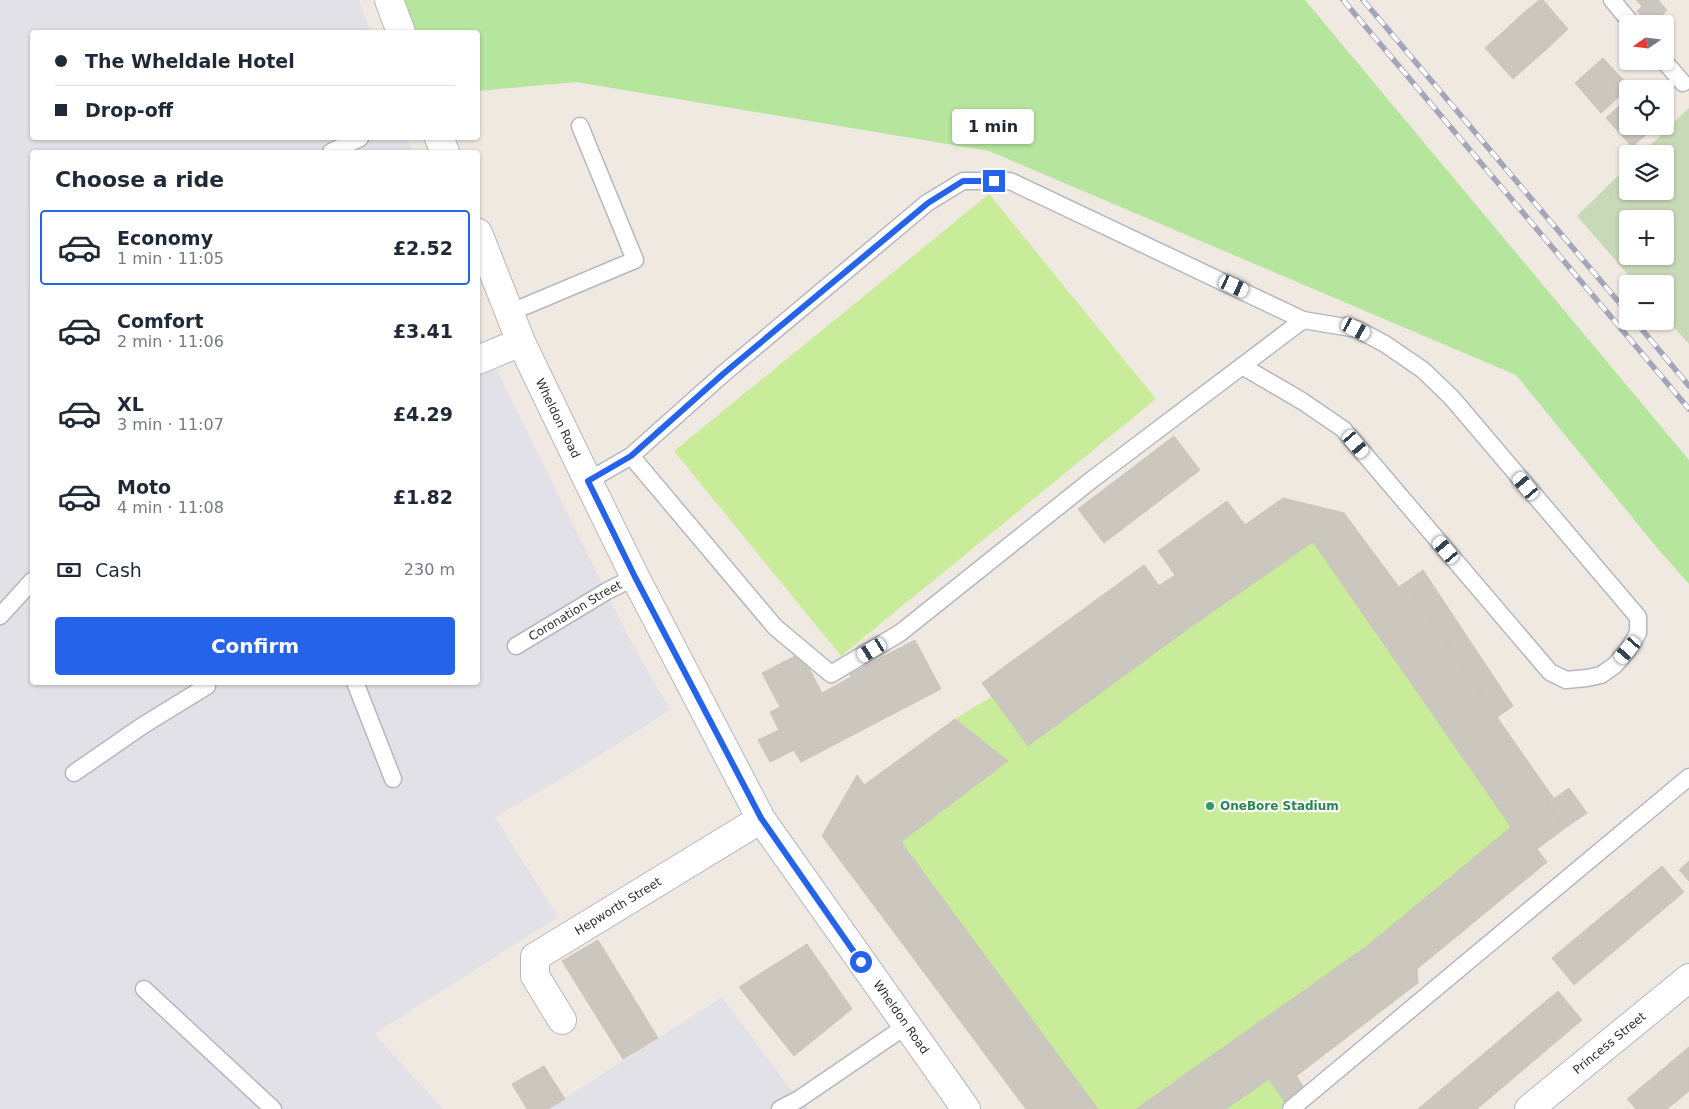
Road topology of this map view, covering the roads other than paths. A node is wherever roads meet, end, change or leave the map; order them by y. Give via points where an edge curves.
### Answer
1 (389, 0) edge
2 (1612, 0) edge
3 (1624, 15) edge
4 (400, 30) edge
5 (1672, 70) edge
6 (1683, 83) dead end
7 (580, 126) dead end
8 (356, 140) edge
9 (335, 150) edge
10 (480, 238) edge
11 (509, 313) junction
12 (1304, 320) junction
13 (521, 342) junction
14 (480, 359) edge
15 (1242, 366) junction
16 (631, 456) junction
17 (588, 481) junction
18 (635, 577) junction
19 (30, 583) edge
20 (0, 616) edge
21 (516, 646) dead end
22 (206, 685) edge
23 (355, 685) edge
24 (74, 773) dead end
25 (1689, 777) edge
26 (394, 779) dead end
27 (761, 818) junction
28 (1689, 978) edge
29 (144, 989) dead end
30 (562, 1020) dead end
31 (906, 1026) junction
32 (273, 1109) edge
33 (780, 1109) edge
34 (966, 1109) edge
35 (1291, 1109) edge
36 (1529, 1109) edge

1 - 4 street
2 - 3 lane
5 - 6 lane
7 - 11 lane via 635,260
8 - 9 lane
10 - 11 street, Wheldon Road
11 - 13 street, Wheldon Road
12 - 15 lane
12 - 15 lane via 1356,329 1385,344 1423,370 1452,398 1638,617 1638,633 1615,665 1601,675 1587,678 1566,680 1550,672 1343,429
12 - 16 lane via 1010,181 963,181 920,210 723,374
13 - 14 street
13 - 17 street, Wheldon Road
15 - 16 lane via 1094,478 900,633 830,674 776,627
16 - 17 lane
17 - 18 street, Wheldon Road
18 - 21 lane, Coronation Street
18 - 27 street, Wheldon Road
19 - 20 lane
22 - 24 lane
23 - 26 lane
25 - 35 lane
27 - 30 street, Hepworth Street via 535,957 534,976
27 - 31 street, Wheldon Road
28 - 36 street, Princess Street
29 - 32 lane
31 - 33 lane via 799,1100
31 - 34 street, Wheldon Road

